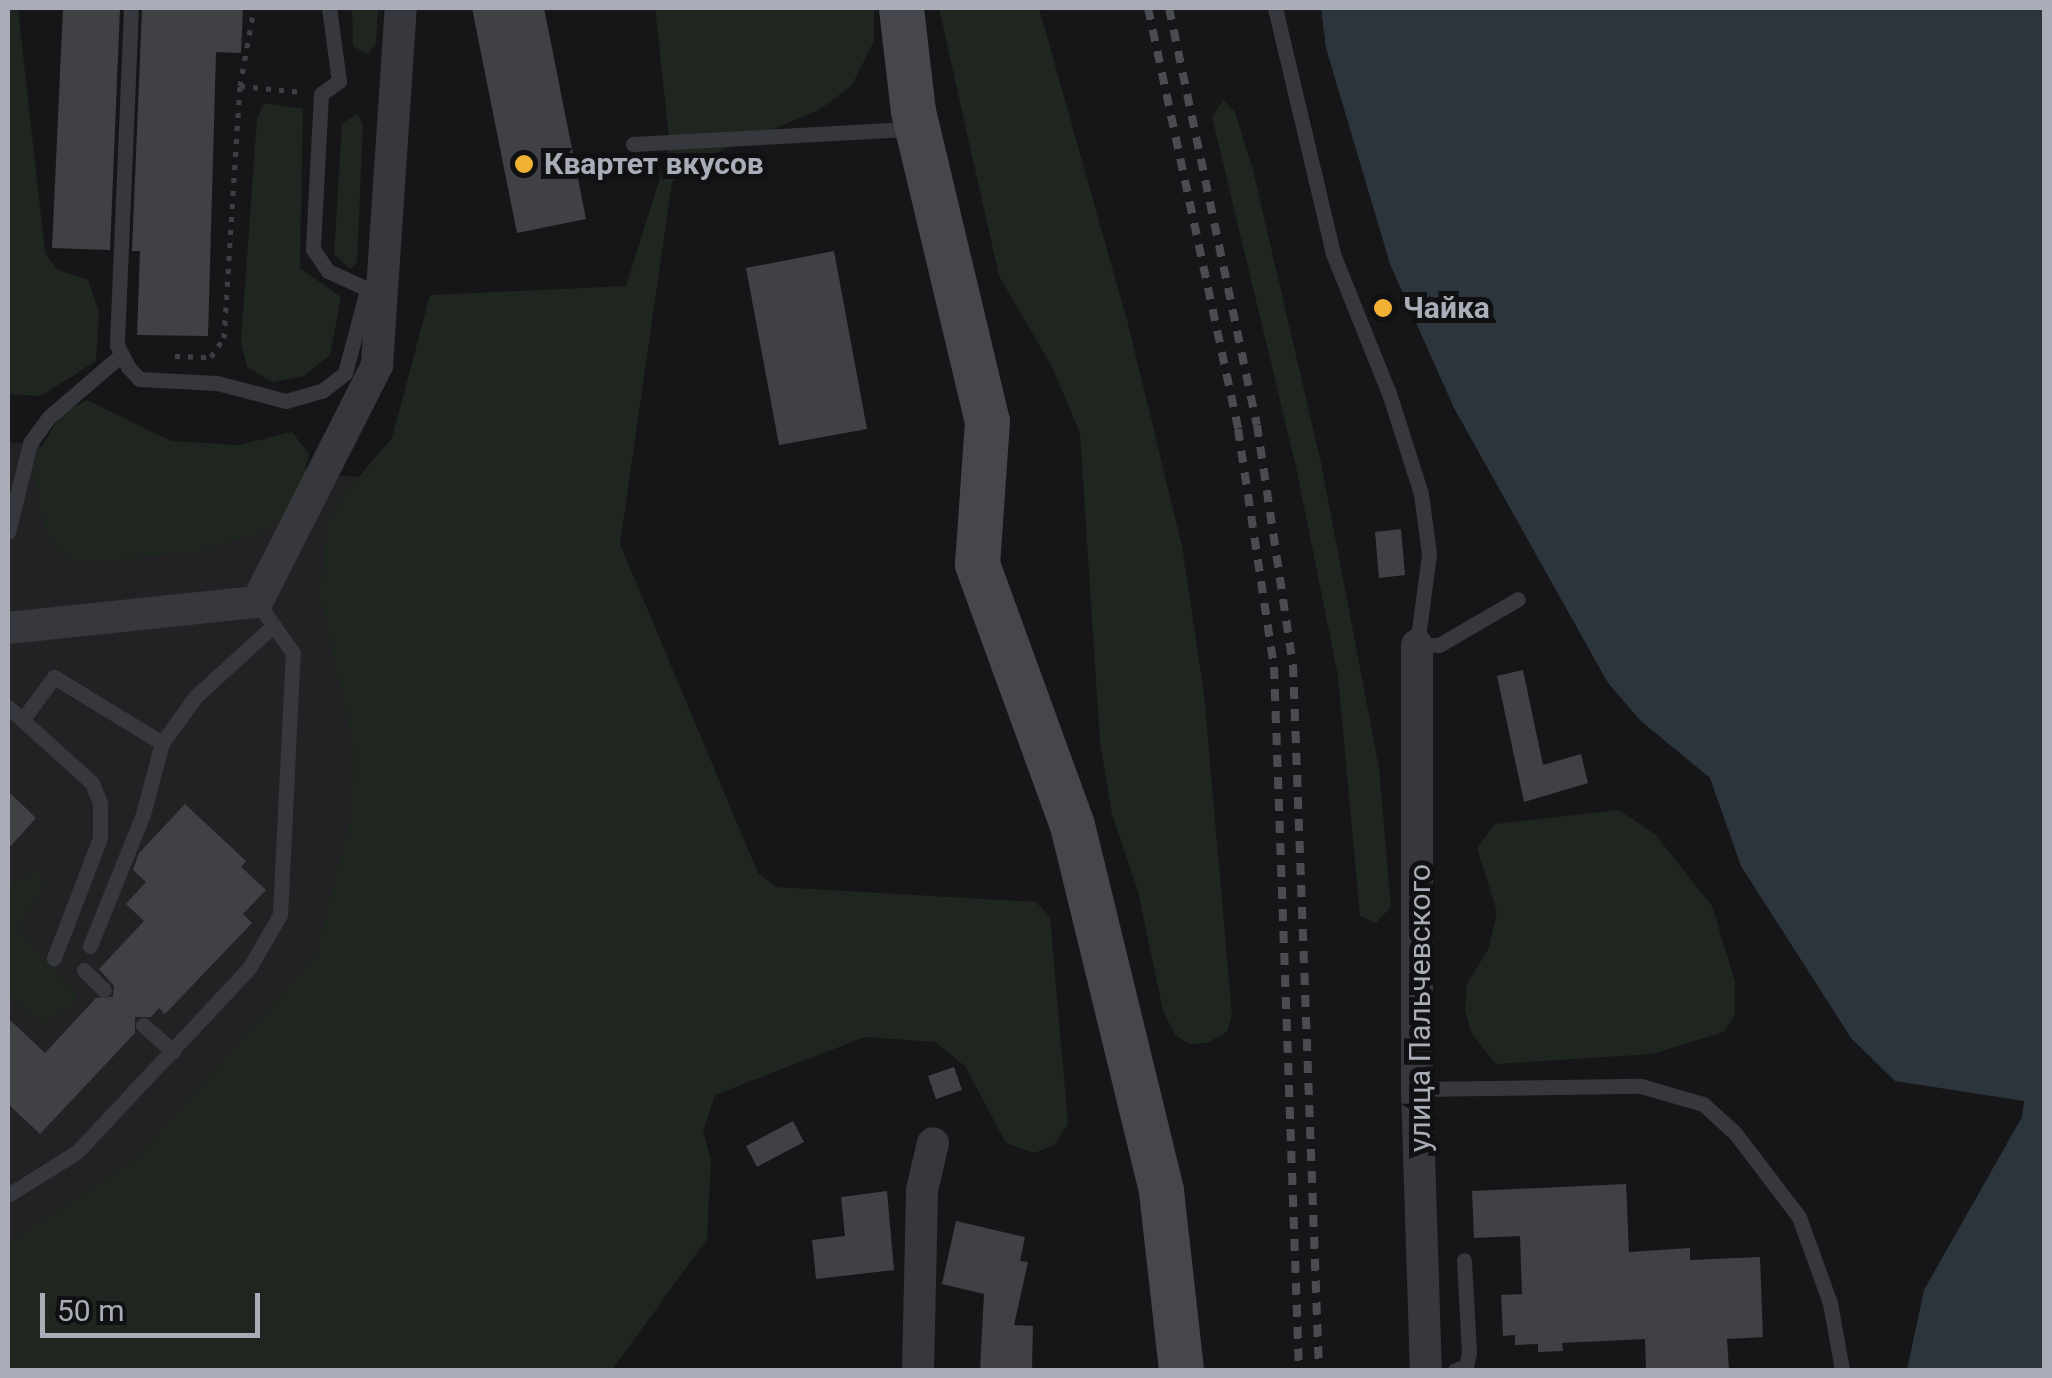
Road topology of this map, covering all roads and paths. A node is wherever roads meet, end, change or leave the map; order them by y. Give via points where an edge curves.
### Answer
1 (131, 8) edge
2 (254, 8) edge
3 (329, 8) edge
4 (401, 8) edge
5 (900, 8) edge
6 (1275, 8) edge
7 (240, 86) junction
8 (321, 94) junction
9 (918, 128) junction
10 (634, 144) dead end
11 (375, 292) junction
12 (121, 355) junction
13 (8, 532) edge
14 (1518, 599) dead end
15 (266, 614) junction
16 (8, 628) edge
17 (1417, 645) junction
18 (8, 707) edge
19 (23, 720) junction
20 (162, 742) junction
21 (90, 946) dead end
22 (54, 958) dead end
23 (84, 970) dead end
24 (104, 990) dead end
25 (143, 1025) dead end
26 (173, 1051) junction
27 (1417, 1089) junction
28 (932, 1143) dead end
29 (8, 1195) edge
30 (1464, 1260) dead end
31 (918, 1370) edge
32 (1181, 1370) edge
33 (1426, 1370) edge
34 (1455, 1370) edge
35 (1842, 1370) edge

1 - 12 lane
2 - 7 path
3 - 8 lane via 339,81
4 - 11 street
5 - 9 main road
6 - 17 lane via 1332,254 1421,494 1428,554
7 - 8 path
7 - 12 path via 224,338 211,356
8 - 11 lane via 313,249 328,271
9 - 10 lane
9 - 32 main road via 988,422 977,564 1072,825 1160,1191
11 - 12 lane via 345,373 322,391 286,401 217,384 139,378
11 - 15 street via 367,393
12 - 13 lane via 48,417 30,443
14 - 17 lane via 1439,644
15 - 16 street
15 - 20 lane
15 - 26 lane via 293,653 280,915 248,968
17 - 27 street, улица Пальчевского
18 - 19 lane
19 - 20 lane via 54,678
19 - 22 lane via 92,783 100,804 100,838
20 - 21 lane via 143,814
23 - 24 lane
25 - 26 lane
26 - 29 lane via 78,1152
27 - 33 street, улица Пальчевского
27 - 35 lane via 1641,1086 1703,1104 1735,1133 1799,1216 1830,1303
28 - 31 street via 922,1190
30 - 34 lane via 1469,1354 1466,1366

